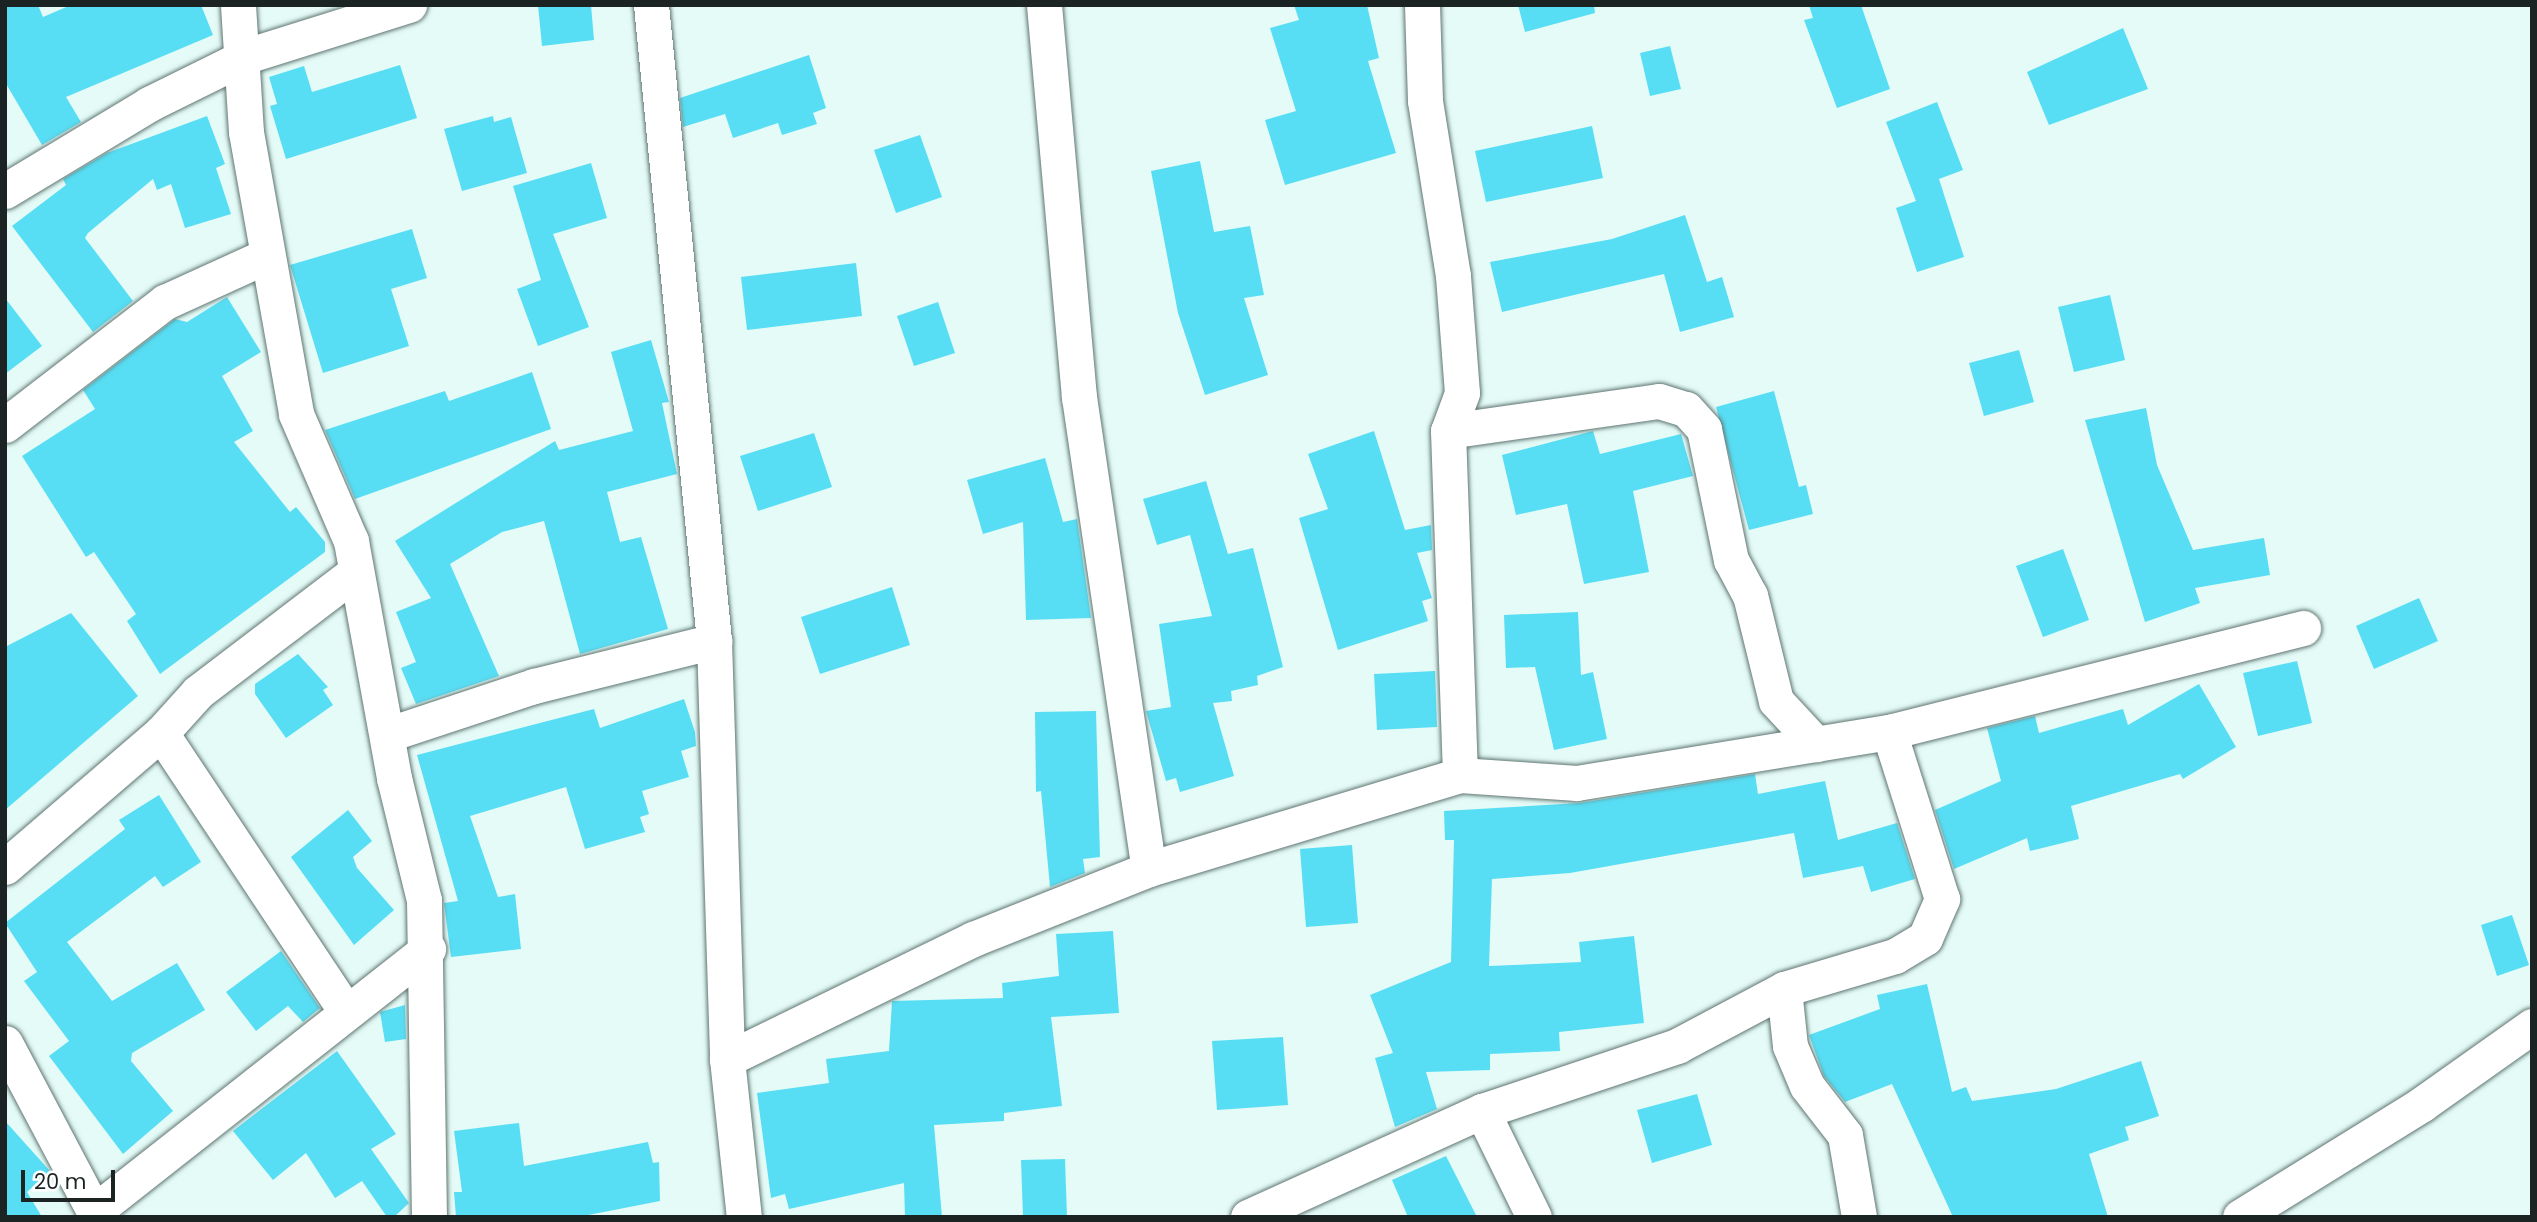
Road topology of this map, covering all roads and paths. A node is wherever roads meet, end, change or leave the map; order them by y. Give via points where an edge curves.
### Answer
1 (238, 5) edge
2 (409, 5) edge
3 (651, 5) edge
4 (1044, 5) edge
5 (1422, 5) edge
6 (246, 56) junction
7 (5, 191) edge
8 (266, 256) junction
9 (5, 425) edge
10 (1448, 432) junction
11 (353, 574) junction
12 (2303, 628) dead end
13 (714, 641) junction
14 (1889, 732) junction
15 (161, 733) junction
16 (389, 734) junction
17 (1816, 744) junction
18 (1460, 775) junction
19 (5, 867) edge
20 (1149, 869) junction
21 (428, 949) junction
22 (1784, 989) junction
23 (346, 1011) junction
24 (2532, 1026) edge
25 (7, 1051) edge
26 (727, 1059) junction
27 (1482, 1111) junction
28 (96, 1214) edge
29 (429, 1217) edge
30 (744, 1217) edge
31 (1248, 1217) edge
32 (1534, 1217) edge
33 (1859, 1217) edge
34 (2239, 1217) edge

1 - 6 street
2 - 6 street
3 - 13 street
4 - 20 street via 1079,397
5 - 10 street via 1425,102 1460,341 1462,393
6 - 7 street via 149,104
6 - 8 street via 246,132
8 - 9 street via 165,302
8 - 11 street via 296,414 351,541
10 - 17 street via 1659,401 1686,409 1704,429 1731,560 1750,595 1776,701
10 - 18 street
11 - 15 street via 198,692
11 - 16 street
12 - 14 street
13 - 16 street via 534,686
13 - 26 street
14 - 17 street
14 - 22 street via 1942,899 1937,918 1925,938 1895,956
15 - 19 street
15 - 23 street
16 - 21 street
17 - 18 street via 1577,783
18 - 20 street
20 - 26 street via 973,939
21 - 23 street
21 - 29 street
22 - 27 street via 1676,1046
22 - 33 street via 1790,1046 1807,1086 1845,1135
23 - 28 street
24 - 34 street via 2422,1104
25 - 28 street
26 - 30 street
27 - 31 street
27 - 32 street

